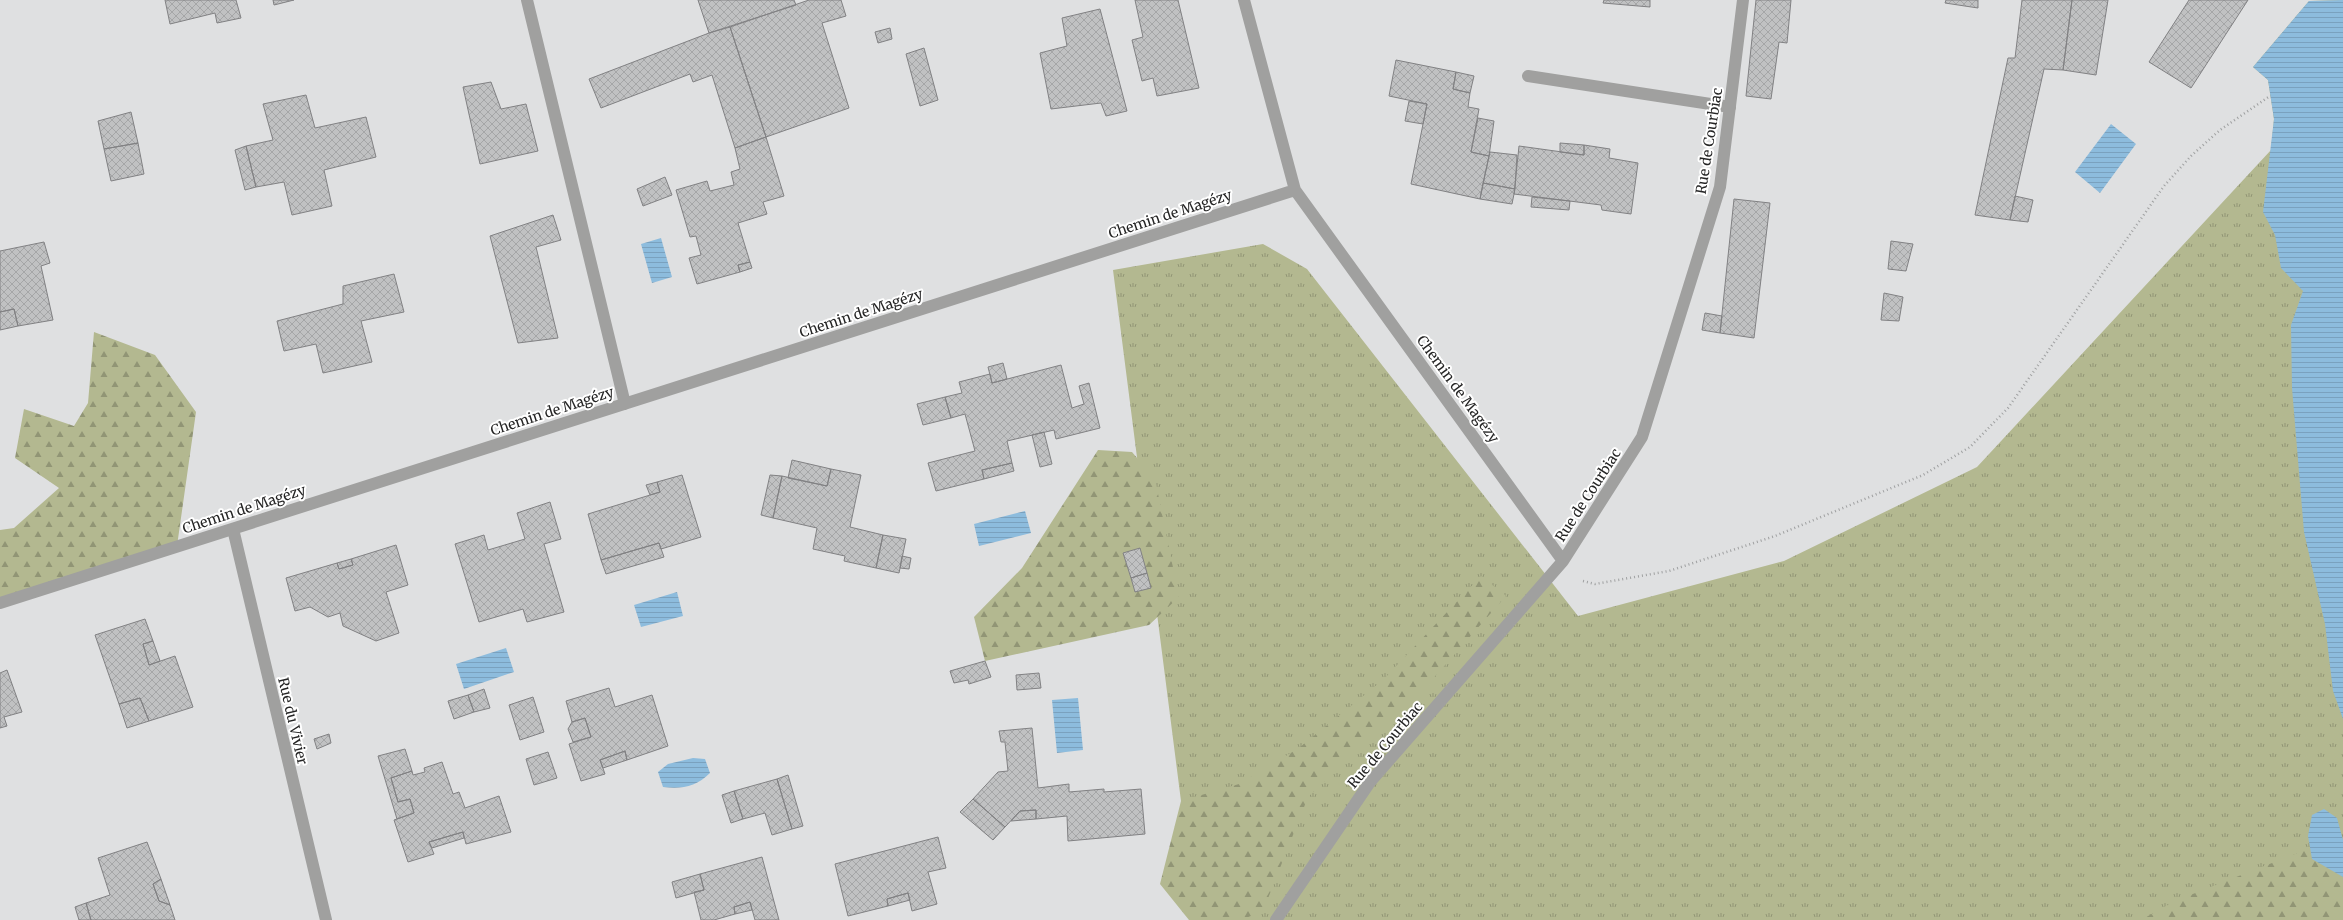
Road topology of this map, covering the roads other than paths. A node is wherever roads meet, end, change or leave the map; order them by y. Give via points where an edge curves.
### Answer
1 (527, 0) edge
2 (1244, 0) edge
3 (1743, 0) edge
4 (1528, 76) dead end
5 (1730, 107) junction
6 (1295, 190) junction
7 (625, 404) junction
8 (233, 528) junction
9 (1564, 561) junction
10 (0, 603) edge
11 (326, 920) edge
12 (1276, 920) edge

1 - 7 street
2 - 6 street
3 - 5 street, Rue de Courbiac
4 - 5 street
5 - 9 street, Rue de Courbiac via 1720,187 1642,437
6 - 7 street, Chemin de Magézy
6 - 9 street, Chemin de Magézy
7 - 8 street, Chemin de Magézy
8 - 10 street, Chemin de Magézy
8 - 11 street, Rue du Vivier
9 - 12 street, Rue de Courbiac via 1370,782

